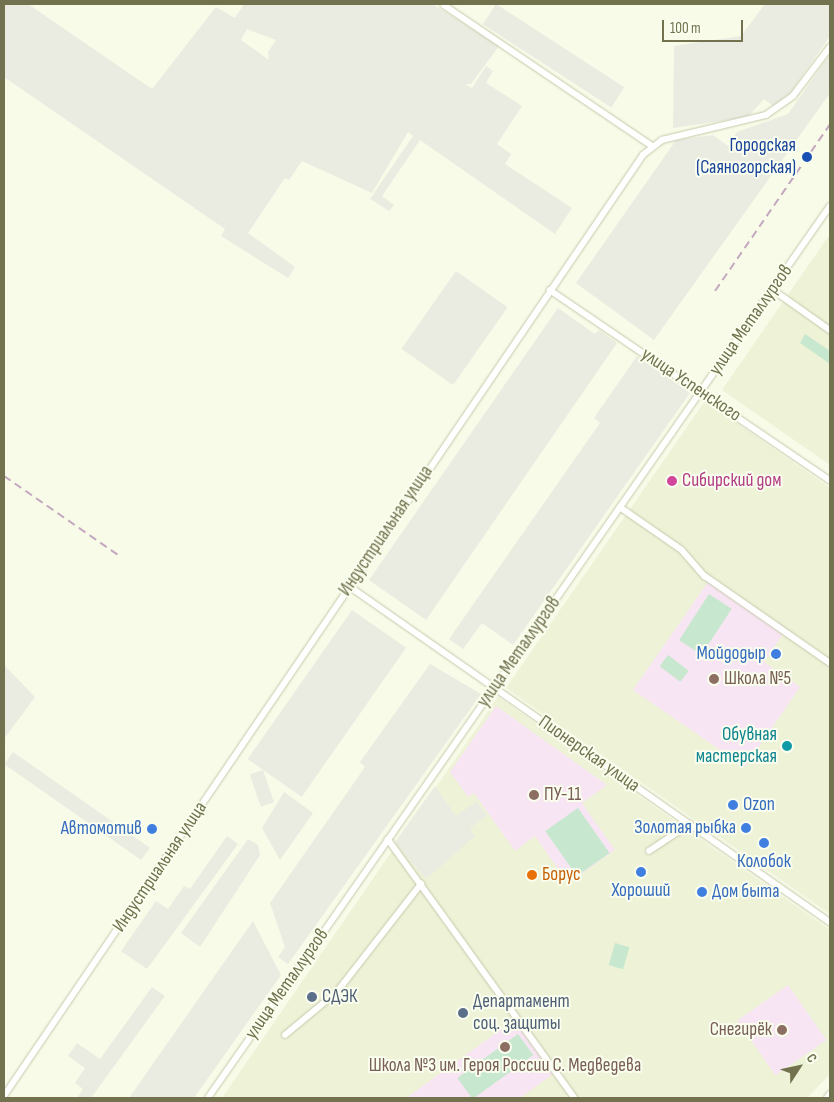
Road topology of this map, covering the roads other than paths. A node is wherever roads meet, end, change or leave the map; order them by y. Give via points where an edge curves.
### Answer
1 (444, 5) dead end
2 (830, 47) edge
3 (652, 146) junction
4 (830, 206) edge
5 (772, 289) junction
6 (550, 290) junction
7 (830, 330) edge
8 (701, 391) junction
9 (830, 480) edge
10 (620, 507) junction
11 (348, 586) junction
12 (830, 663) edge
13 (494, 688) junction
14 (690, 824) junction
15 (388, 839) junction
16 (649, 851) dead end
17 (421, 884) junction
18 (830, 922) edge
19 (285, 1035) dead end
20 (830, 1094) edge
21 (4, 1096) edge
22 (208, 1098) edge
23 (575, 1098) edge
24 (827, 1098) edge

1 - 3 street
2 - 3 street via 793,96 766,115
3 - 6 street, Индустриальная улица
4 - 5 street, улица Металлургов
5 - 7 street
5 - 8 street, улица Металлургов
6 - 8 street, улица Успенского
6 - 11 street, Индустриальная улица
8 - 9 street, улица Успенского
8 - 10 street, улица Металлургов
10 - 12 street via 682,550 705,576
10 - 13 street, улица Металлургов
11 - 13 street, Пионерская улица
11 - 21 street, Индустриальная улица
13 - 14 street, Пионерская улица
13 - 15 street, улица Металлургов
14 - 16 street
14 - 18 street, Пионерская улица
15 - 17 street
15 - 22 street, улица Металлургов
17 - 19 street via 336,992
17 - 23 street
20 - 24 street

